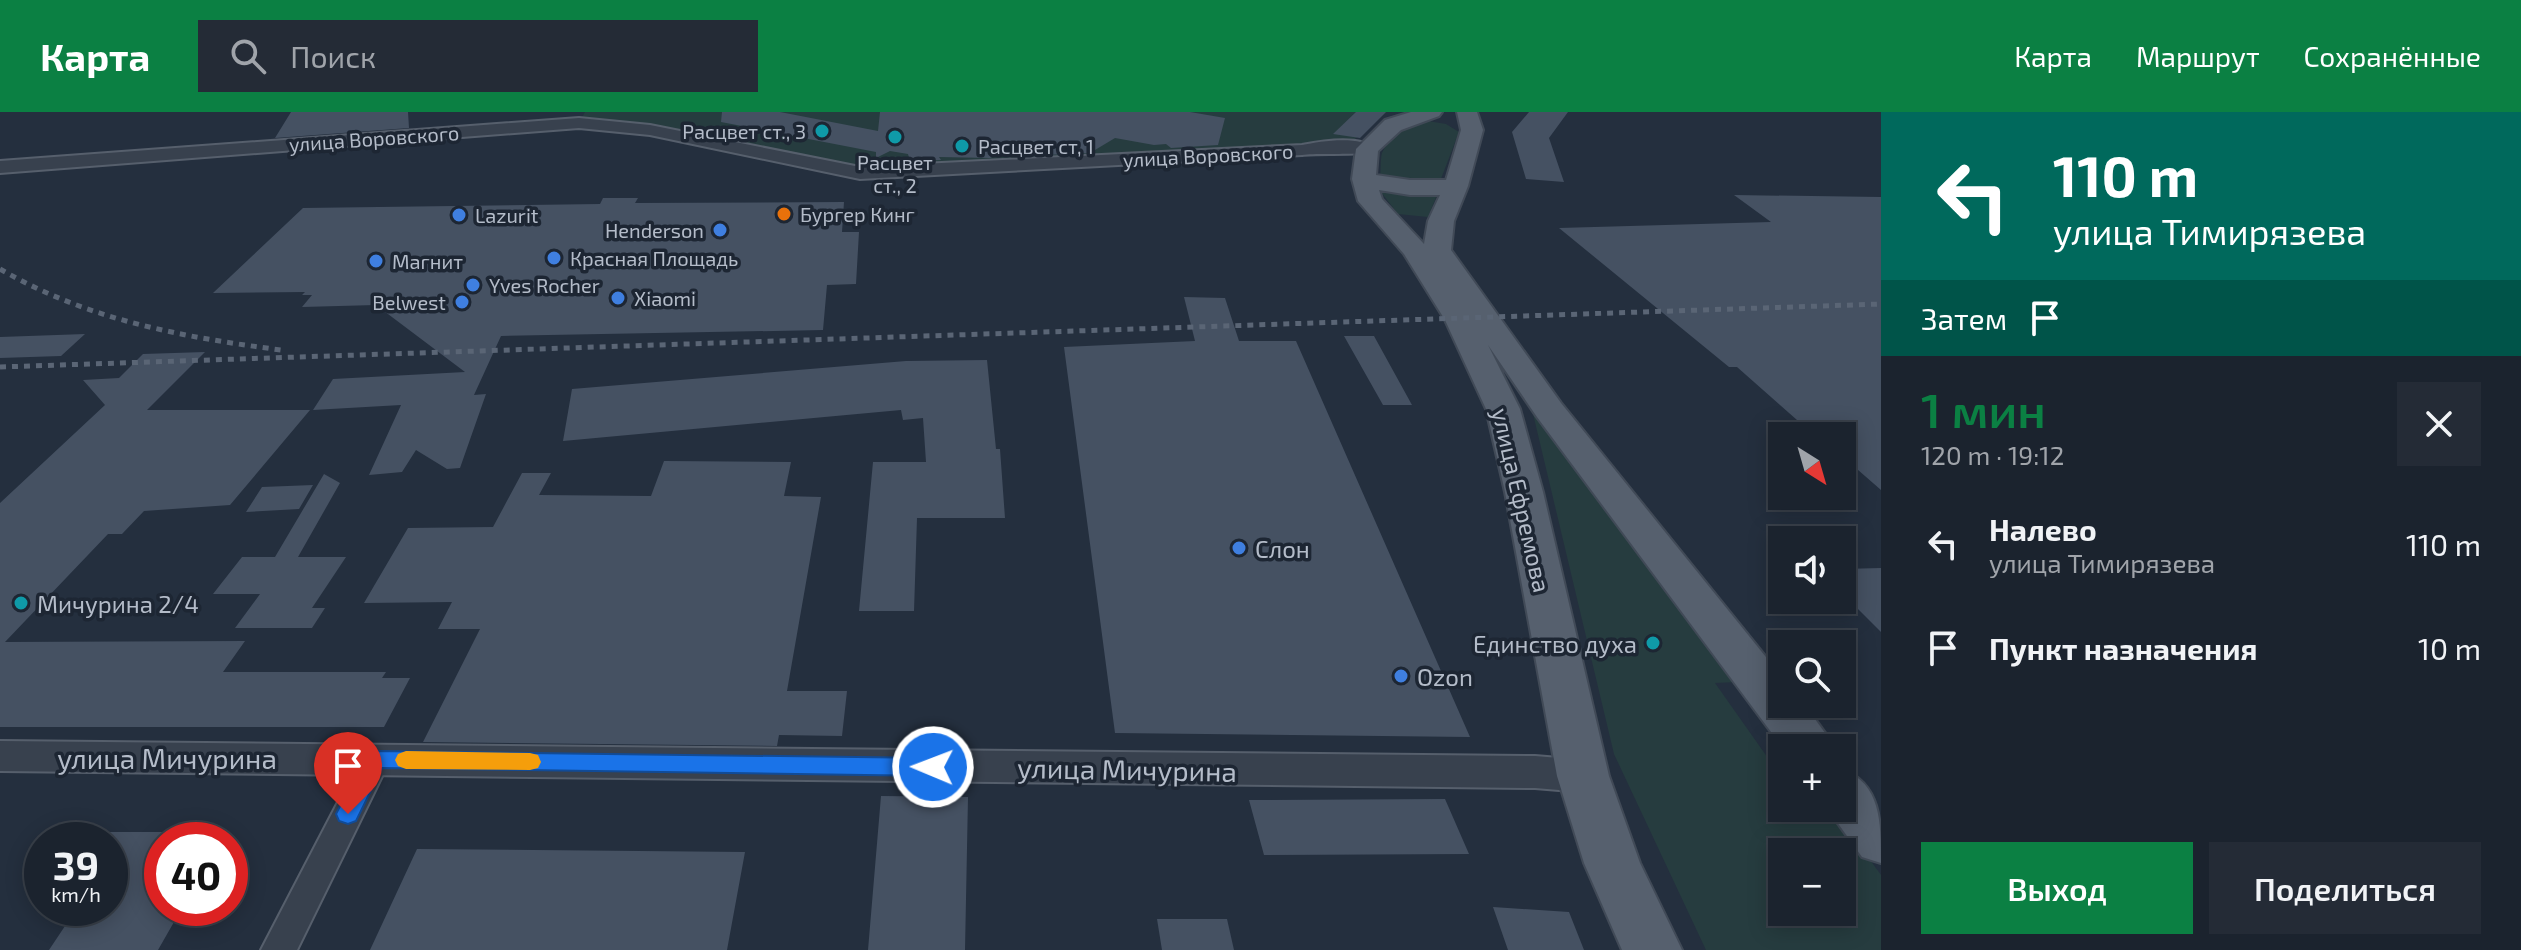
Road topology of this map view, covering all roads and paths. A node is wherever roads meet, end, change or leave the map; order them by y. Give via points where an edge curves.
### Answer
1 (1420, 116) edge
2 (1470, 121) edge
3 (1366, 164) junction
4 (0, 167) edge
5 (1456, 186) junction
6 (1800, 734) edge
7 (0, 756) edge
8 (375, 760) junction
9 (1583, 776) junction
10 (1856, 808) edge
11 (1881, 841) edge
12 (279, 950) edge
13 (1652, 950) edge

1 - 2 main road
1 - 3 main road via 1393,125
2 - 5 main road, улица Ефремова
3 - 4 street, улица Воровского via 1325,146 860,173 664,131 579,123
3 - 5 main road via 1393,188
3 - 9 main road, улица Ефремова via 1370,201 1415,250 1460,320 1503,409
5 - 6 main road, улица Ефремова via 1441,221 1437,250 1549,410
7 - 8 street, улица Мичурина
8 - 9 street, улица Мичурина
8 - 12 street
9 - 13 main road, улица Ефремова via 1612,863
10 - 11 main road

